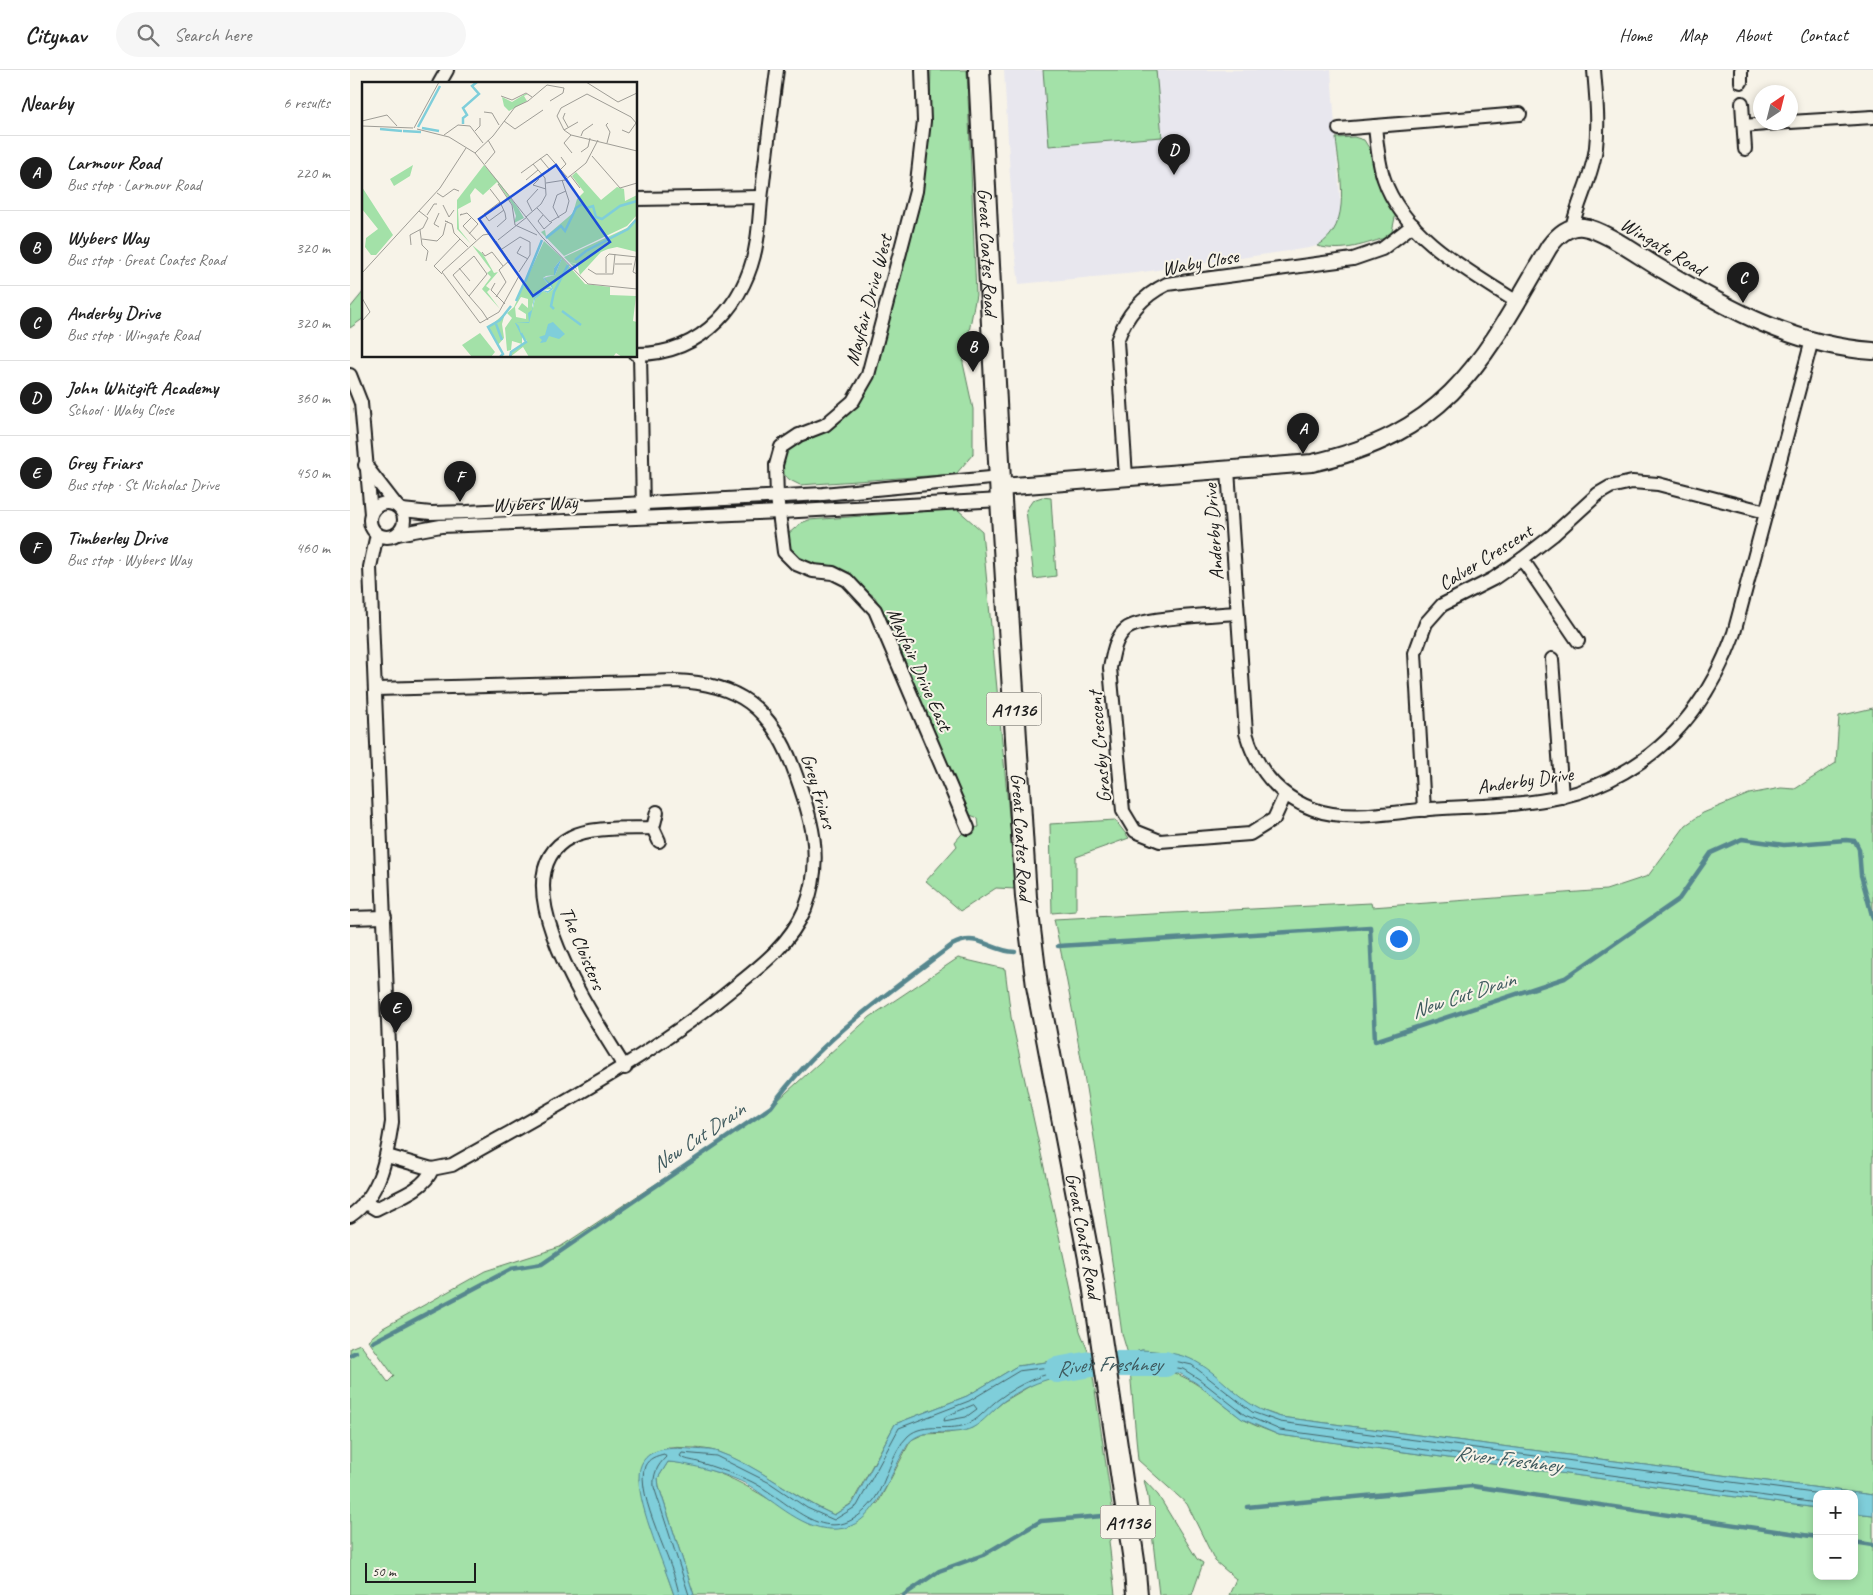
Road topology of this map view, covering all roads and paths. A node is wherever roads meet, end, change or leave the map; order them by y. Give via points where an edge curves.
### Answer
1 (447, 70) edge
2 (777, 70) edge
3 (922, 70) edge
4 (979, 70) edge
5 (1594, 70) edge
6 (440, 82) edge
7 (1742, 103) dead end
8 (1520, 114) dead end
9 (1873, 117) edge
10 (1798, 121) edge
11 (1753, 125) edge
12 (1375, 126) junction
13 (1744, 126) junction
14 (1339, 129) dead end
15 (1745, 149) dead end
16 (761, 197) junction
17 (638, 199) edge
18 (1413, 225) junction
19 (1572, 228) junction
20 (1517, 302) junction
21 (1812, 340) junction
22 (1873, 351) edge
23 (638, 354) edge
24 (350, 375) edge
25 (365, 465) junction
26 (1228, 470) junction
27 (1126, 476) junction
28 (1001, 488) junction
29 (777, 497) junction
30 (643, 503) junction
31 (399, 508) junction
32 (780, 512) junction
33 (1766, 512) junction
34 (371, 514) junction
35 (643, 517) junction
36 (376, 534) junction
37 (398, 534) junction
38 (1522, 559) junction
39 (1237, 613) junction
40 (1578, 641) dead end
41 (1552, 659) dead end
42 (376, 689) junction
43 (1286, 794) junction
44 (1562, 797) junction
45 (1424, 810) junction
46 (657, 812) dead end
47 (653, 828) junction
48 (968, 828) dead end
49 (659, 841) dead end
50 (385, 917) junction
51 (350, 918) edge
52 (625, 1068) junction
53 (387, 1156) junction
54 (432, 1169) junction
55 (364, 1202) junction
56 (350, 1216) edge
57 (1137, 1595) edge

1 - 6 street
2 - 16 street
3 - 29 street, Mayfair Drive West via 924,121 916,191 868,375 853,401 825,425 799,435 781,447 776,465
4 - 28 main road, Great Coates Road / A1136
5 - 19 street via 1596,148
7 - 13 street
8 - 12 street
9 - 10 street
11 - 13 street
12 - 14 street
12 - 18 street via 1384,180
13 - 15 street
16 - 17 street
16 - 23 street via 757,241 749,273 731,306 713,328 686,345
18 - 20 street via 1449,257
18 - 27 street, Waby Close via 1382,249 1354,258 1167,284 1151,292 1124,321 1117,341
19 - 20 street via 1549,247
19 - 21 street, Wingate Road via 1581,227 1602,234 1741,315
20 - 26 street via 1476,367 1460,385 1440,404 1399,433 1355,452 1312,463
21 - 22 street, Wingate Road via 1851,350
21 - 33 street, Anderby Drive
23 - 30 street
24 - 25 street via 361,403
25 - 31 street
25 - 34 street
26 - 27 street
26 - 39 street, Anderby Drive
27 - 28 street
28 - 29 street, Wybers Way
28 - 32 street, Wybers Way
28 - 57 main road, Great Coates Road / A1136 via 1026,897 1034,964 1074,1170
29 - 30 street, Wybers Way
29 - 32 street
30 - 31 street, Wybers Way via 431,513
30 - 35 street
31 - 34 street via 381,504
31 - 37 street via 404,523
32 - 35 street, Wybers Way
32 - 48 street, Mayfair Drive East via 784,552 796,564 847,580 875,610
33 - 38 street, Calver Crescent via 1658,484 1632,482 1610,487 1598,494
33 - 44 street, Anderby Drive via 1734,633 1716,678 1697,706 1680,728 1645,759 1606,782
34 - 36 street via 370,521
35 - 37 street, Wybers Way via 441,526
36 - 37 street via 387,538
36 - 42 street via 370,567
38 - 40 street
38 - 45 street, Calver Crescent via 1493,579 1442,605 1421,632 1415,667
39 - 43 street, Anderby Drive via 1246,733 1260,768
39 - 43 street, Grasby Crescent via 1145,622 1126,629 1114,646 1110,668 1123,811 1135,831 1160,842 1250,834 1274,819
41 - 44 street
42 - 50 street
42 - 52 street, Grey Friars via 702,683 730,690 747,700 779,734 810,811 814,830 814,872 805,908 790,935 769,959 691,1022
43 - 45 street, Anderby Drive via 1302,805 1329,814
44 - 45 street, Anderby Drive via 1515,804
46 - 47 street
47 - 49 street
47 - 52 street, The Cloisters via 586,832 570,837 555,848 542,876 541,892 551,932 585,1000
50 - 51 street
50 - 53 street via 391,1105
52 - 54 street, Grey Friars via 452,1165
53 - 54 street
53 - 55 street via 379,1180
54 - 55 street via 430,1176 420,1185 376,1209
55 - 56 street

